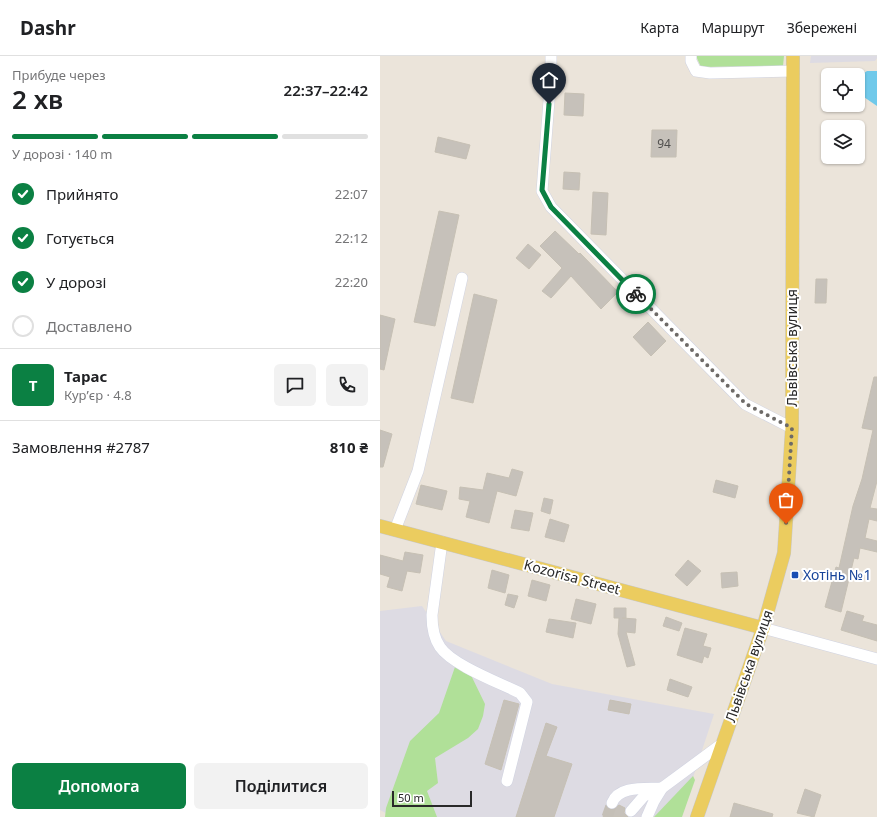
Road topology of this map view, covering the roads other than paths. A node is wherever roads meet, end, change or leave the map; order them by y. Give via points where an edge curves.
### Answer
1 (551, 56) edge
2 (691, 56) edge
3 (793, 56) edge
4 (793, 72) junction
5 (462, 278) dead end
6 (792, 428) junction
7 (380, 526) edge
8 (395, 530) junction
9 (442, 542) junction
10 (763, 628) junction
11 (877, 659) edge
12 (723, 742) junction
13 (507, 781) dead end
14 (662, 788) junction
15 (612, 803) tunnel mouth
16 (631, 811) dead end
17 (648, 817) edge
18 (697, 817) edge

1 - 6 street via 542,190 551,207 746,404
2 - 4 street via 696,71
3 - 4 main road, Львівська вулиця
4 - 6 main road, Львівська вулиця
5 - 8 street via 418,471
6 - 10 main road, Львівська вулиця via 784,553
7 - 8 main road, Kozorisa Street
8 - 9 main road, Kozorisa Street
9 - 10 main road, Kozorisa Street
9 - 13 street via 432,615 432,626 439,646 457,662 520,693 527,702
10 - 11 street
10 - 12 main road, Львівська вулиця
12 - 14 street
12 - 18 main road, Львівська вулиця
14 - 15 street via 629,790 621,793
14 - 16 street via 644,796
14 - 17 street

